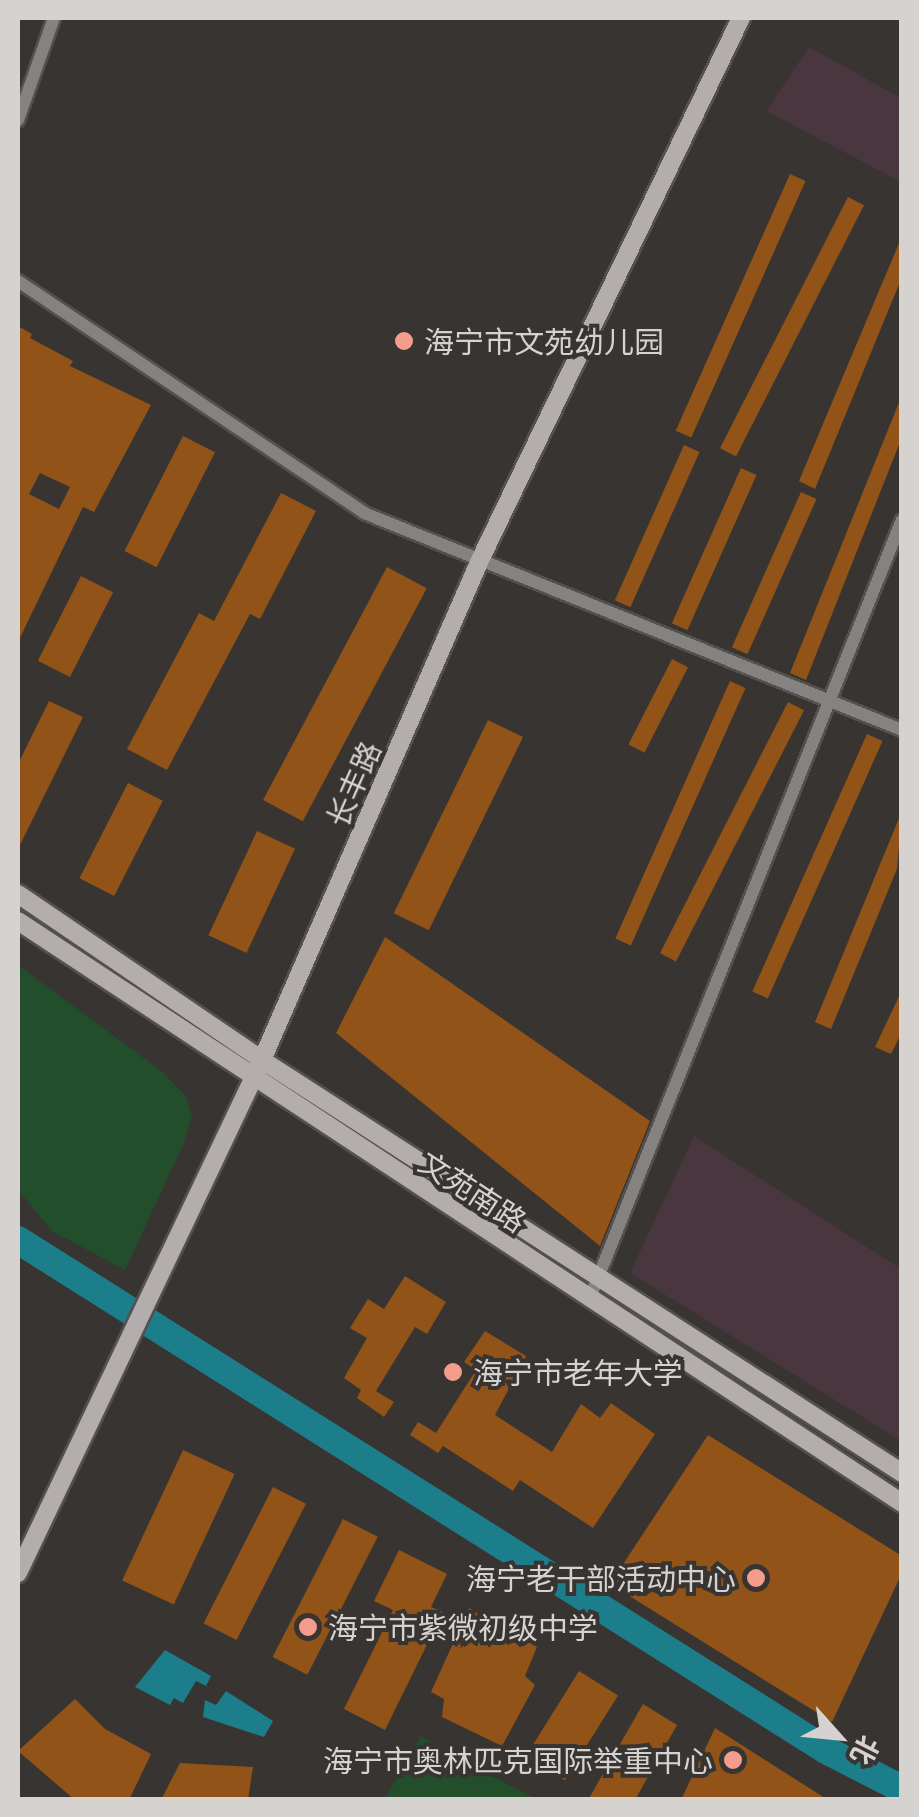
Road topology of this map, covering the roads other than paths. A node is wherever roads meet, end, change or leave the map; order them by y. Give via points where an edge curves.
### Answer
1 (54, 18) edge
2 (742, 18) edge
3 (18, 120) edge
4 (18, 282) edge
5 (902, 520) edge
6 (480, 560) junction
7 (828, 698) junction
8 (902, 730) edge
9 (18, 894) edge
10 (18, 922) edge
11 (262, 1060) junction
12 (251, 1079) junction
13 (598, 1276) junction
14 (589, 1300) junction
15 (902, 1473) edge
16 (902, 1503) edge
17 (18, 1573) edge

1 - 3 street
2 - 6 main road, 长丰路
4 - 6 street via 364,512
5 - 7 street
6 - 7 street
6 - 11 main road, 长丰路
7 - 8 street
7 - 13 street
9 - 11 main road, 文苑南路
10 - 12 main road, 文苑南路
11 - 12 main road, 长丰路
11 - 13 main road, 文苑南路
12 - 14 main road, 文苑南路
12 - 17 main road, 长丰路
13 - 14 street
13 - 15 main road, 文苑南路
14 - 16 main road, 文苑南路

